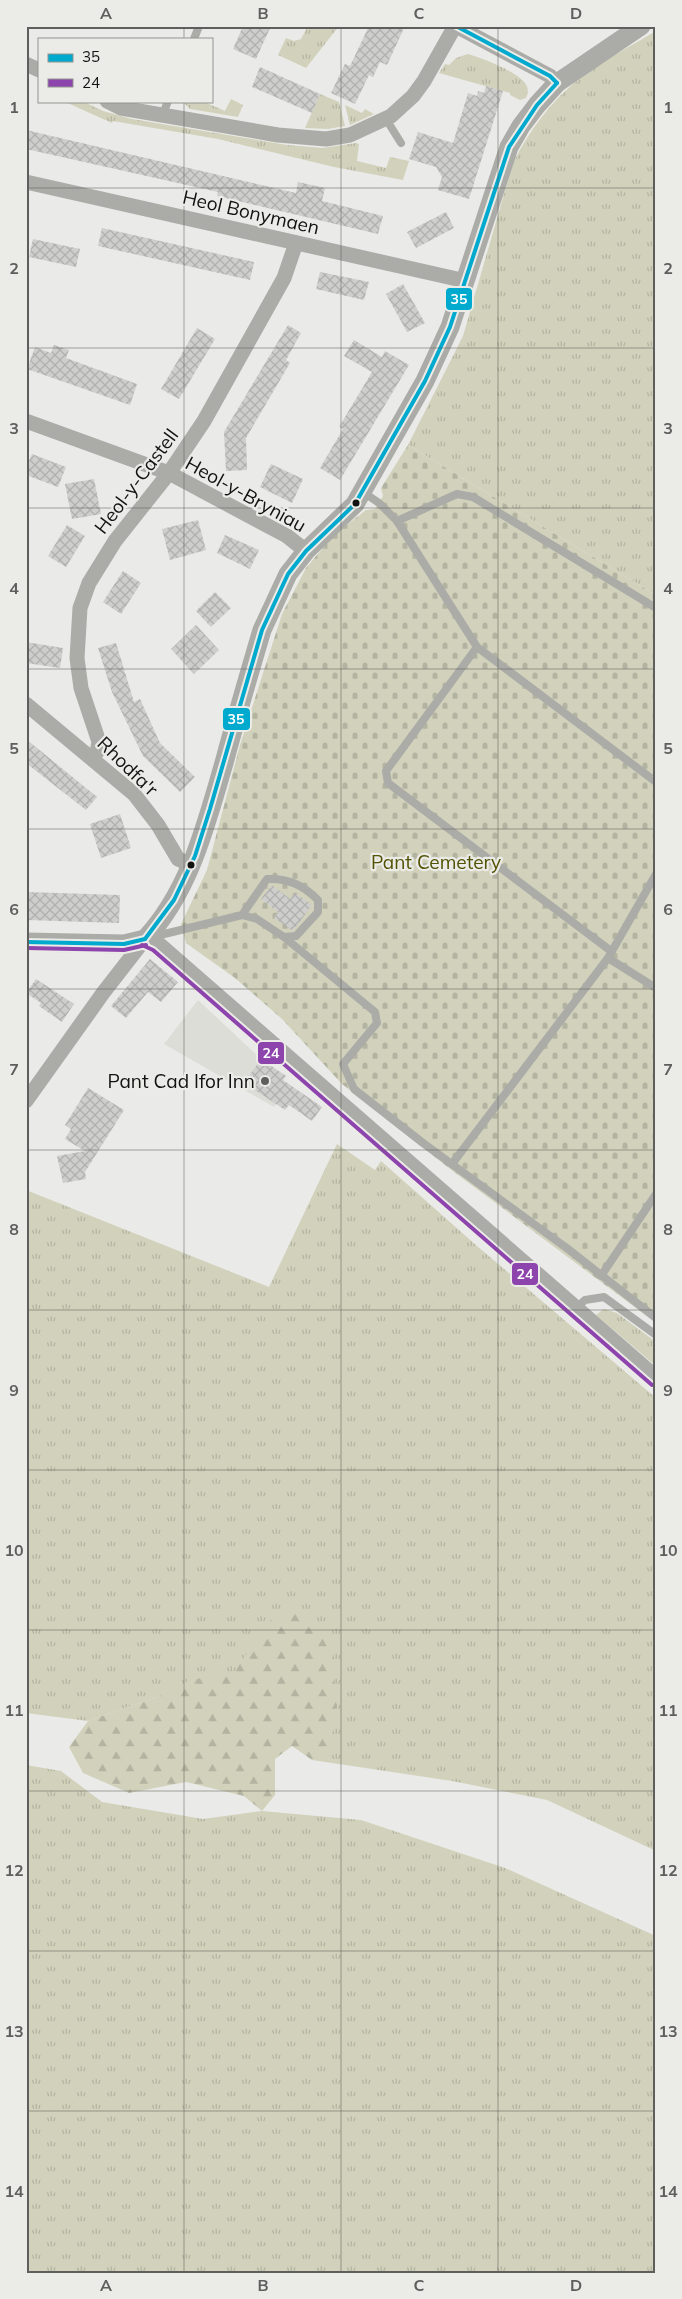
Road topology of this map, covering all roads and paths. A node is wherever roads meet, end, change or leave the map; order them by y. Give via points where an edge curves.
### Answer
1 (199, 26) edge
2 (456, 26) edge
3 (641, 26) edge
4 (194, 38) edge
5 (26, 64) edge
6 (38, 70) edge
7 (557, 83) junction
8 (110, 102) edge
9 (166, 108) edge
10 (386, 119) junction
11 (401, 143) dead end
12 (26, 182) edge
13 (296, 243) junction
14 (466, 281) junction
15 (26, 421) edge
16 (169, 473) junction
17 (363, 492) junction
18 (397, 521) junction
19 (306, 551) junction
20 (656, 608) edge
21 (477, 647) junction
22 (26, 704) edge
23 (93, 757) junction
24 (656, 782) edge
25 (191, 865) junction
26 (656, 874) edge
27 (242, 915) junction
28 (284, 937) junction
29 (145, 939) junction
30 (26, 942) edge
31 (609, 954) junction
32 (656, 988) edge
33 (26, 1101) edge
34 (452, 1164) junction
35 (656, 1194) edge
36 (601, 1276) junction
37 (574, 1310) junction
38 (656, 1318) edge
39 (656, 1335) edge
40 (656, 1380) edge

1 - 4 lane
2 - 7 street via 550,76
2 - 10 street via 413,96
3 - 7 street
5 - 6 street
7 - 14 street via 537,105 509,147
8 - 9 street via 122,108
9 - 10 street via 278,135 326,139 350,135
10 - 11 lane
12 - 13 street, Heol Bonymaen
13 - 14 street, Heol Bonymaen
13 - 16 street, Heol-y-Castell via 284,278 204,421
14 - 17 street via 450,327 425,381
15 - 16 street, Heol-y-Bryniau
16 - 19 street, Heol-y-Bryniau via 287,536
16 - 23 street, Heol-y-Castell via 115,541 89,583 80,608 77,658 81,688 99,742
17 - 18 lane
17 - 19 street via 355,504
18 - 20 lane via 457,494 472,497
18 - 21 lane
19 - 25 street via 288,574 262,630 204,831
21 - 24 lane
21 - 31 lane via 386,771 388,783
22 - 23 street, Rhodfa'r
23 - 25 street, Rhodfa'r via 134,794 178,859
25 - 29 street via 157,927
26 - 31 lane
27 - 28 lane via 257,919
27 - 28 lane via 267,879 295,882 318,900 318,912 296,936
27 - 29 lane
28 - 34 lane via 375,1012 377,1023 343,1064 354,1089
29 - 30 street via 124,944
29 - 33 street
29 - 37 street via 157,945
31 - 32 lane
31 - 34 lane
34 - 36 lane
35 - 36 lane
36 - 38 lane
37 - 39 lane via 585,1300 604,1297
37 - 40 street

